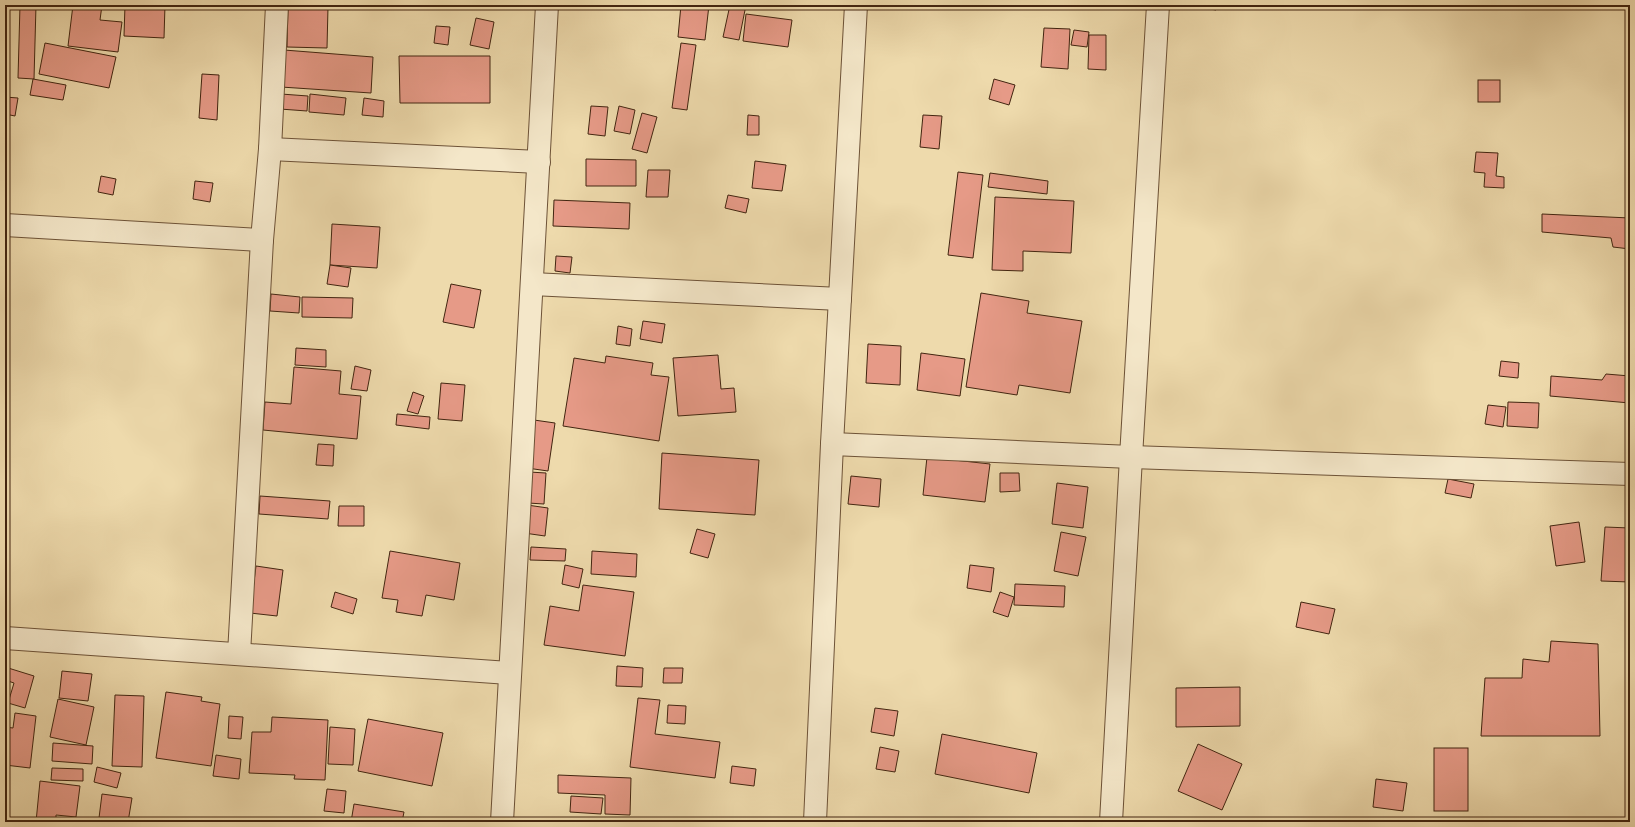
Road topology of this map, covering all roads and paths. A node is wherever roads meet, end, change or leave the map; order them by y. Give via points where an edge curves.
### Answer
1 (277, 5) edge
2 (547, 5) edge
3 (856, 5) edge
4 (1158, 5) edge
5 (270, 149) junction
6 (539, 162) junction
7 (5, 225) edge
8 (262, 240) junction
9 (532, 284) junction
10 (840, 299) junction
11 (832, 444) junction
12 (1131, 457) junction
13 (1630, 474) edge
14 (5, 638) edge
15 (238, 654) junction
16 (509, 673) junction
17 (502, 822) edge
18 (815, 822) edge
19 (1111, 822) edge

1 - 5 street
2 - 6 street
3 - 10 street
4 - 12 street
5 - 6 street
5 - 8 street
6 - 9 street
7 - 8 street
8 - 15 street
9 - 10 street
9 - 16 street
10 - 11 street
11 - 12 street
11 - 18 street
12 - 13 street
12 - 19 street
14 - 15 street
15 - 16 street
16 - 17 street

